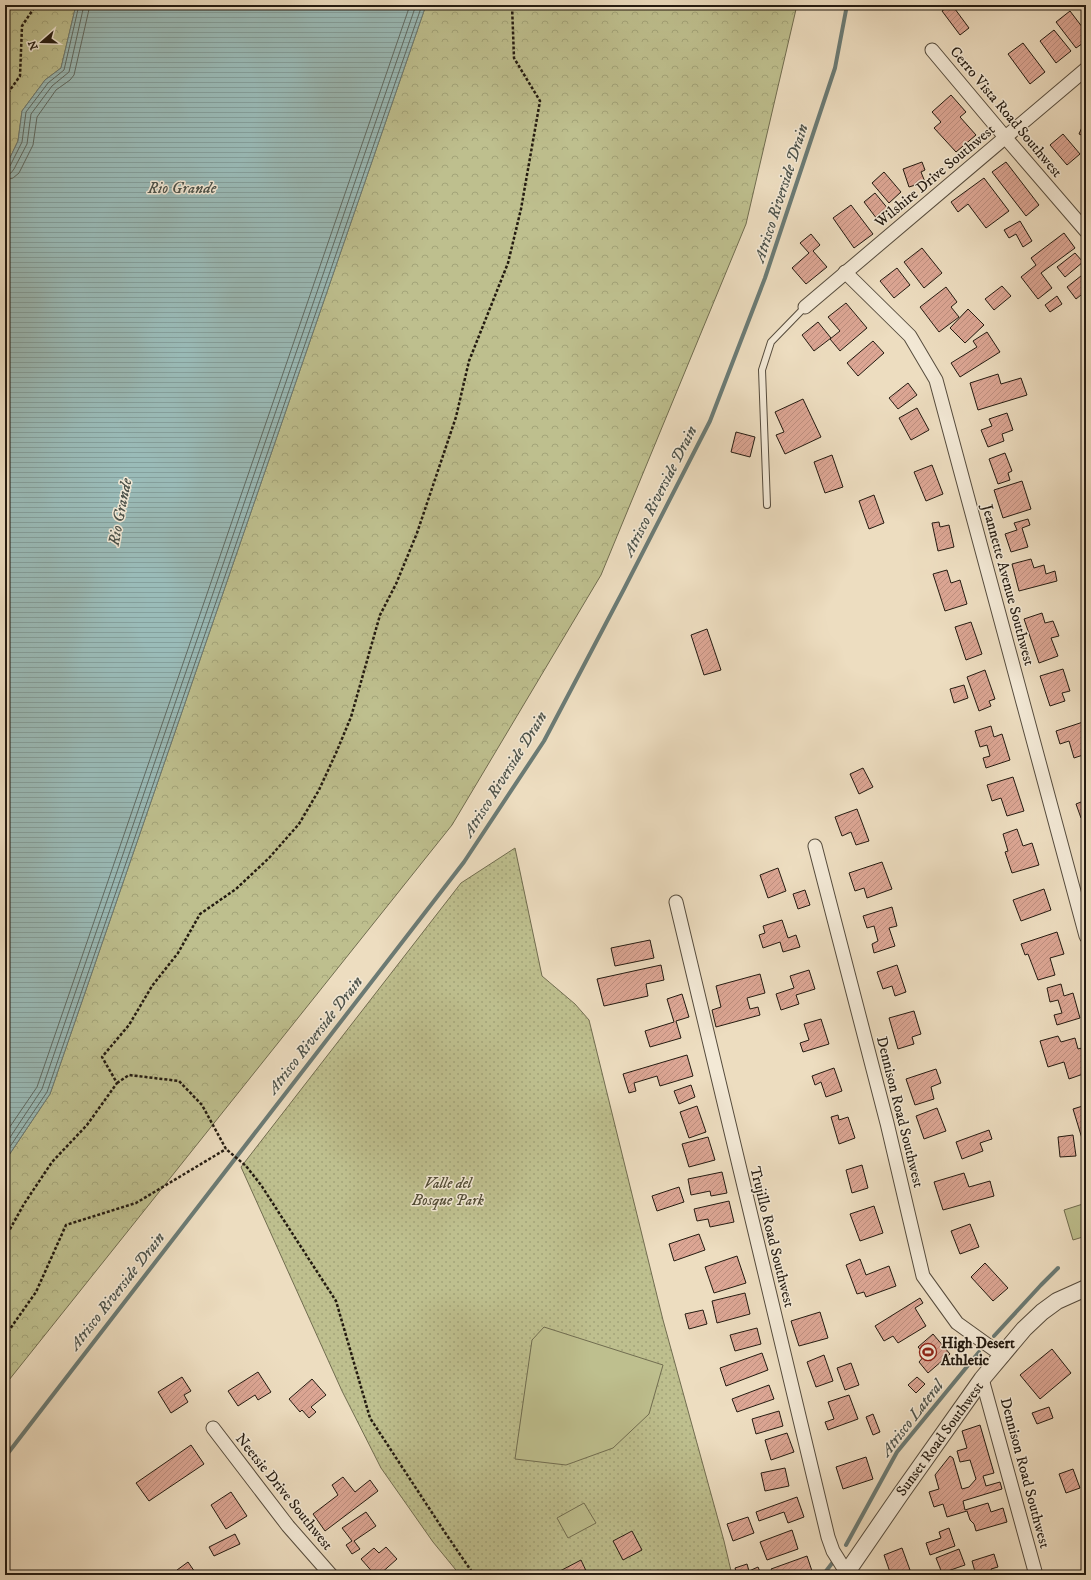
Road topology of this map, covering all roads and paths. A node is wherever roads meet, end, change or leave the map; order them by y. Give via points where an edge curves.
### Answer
1 (36, 5) edge
2 (512, 5) edge
3 (932, 50) dead end
4 (1086, 69) edge
5 (5, 98) edge
6 (1005, 137) junction
7 (1086, 231) edge
8 (845, 272) junction
9 (805, 307) joint
10 (767, 505) dead end
11 (816, 846) dead end
12 (676, 902) dead end
13 (1086, 936) edge
14 (118, 1083) junction
15 (226, 1149) junction
16 (5, 1238) edge
17 (1086, 1288) edge
18 (5, 1336) edge
19 (1003, 1356) junction
20 (982, 1379) junction
21 (213, 1428) dead end
22 (847, 1574) edge
23 (331, 1575) edge
24 (474, 1575) edge
25 (1036, 1575) edge

1 - 5 path via 22,26 20,76
2 - 14 path via 514,58 540,101 521,209 508,263 469,361 456,417 417,533 380,615 352,717 322,784 299,824 269,858 236,889 200,914 178,953 152,986 129,1025 102,1058
3 - 6 street, Cerro Vista Road Southwest
4 - 6 street, Wilshire Drive Southwest
6 - 7 street, Cerro Vista Road Southwest
6 - 8 street, Wilshire Drive Southwest
8 - 9 street, Wilshire Drive Southwest
8 - 13 street, Jeannette Avenue Southwest via 910,336 936,380
9 - 10 lane via 771,342 762,370
11 - 19 street, Dennison Road Southwest via 887,1123 923,1276 957,1323
12 - 22 street, Trujillo Road Southwest via 828,1537
14 - 15 path via 129,1075 179,1081 202,1105
14 - 16 path via 87,1125 52,1162
15 - 18 path via 136,1203 66,1225 36,1292
15 - 24 path via 246,1166 261,1185 336,1301 370,1418
17 - 19 street, Sunset Road Southwest via 1057,1301 1042,1312 1024,1329
19 - 20 street, Sunset Road Southwest
20 - 22 street, Sunset Road Southwest
20 - 25 street, Dennison Road Southwest
21 - 23 street, Neetsie Drive Southwest via 288,1526

